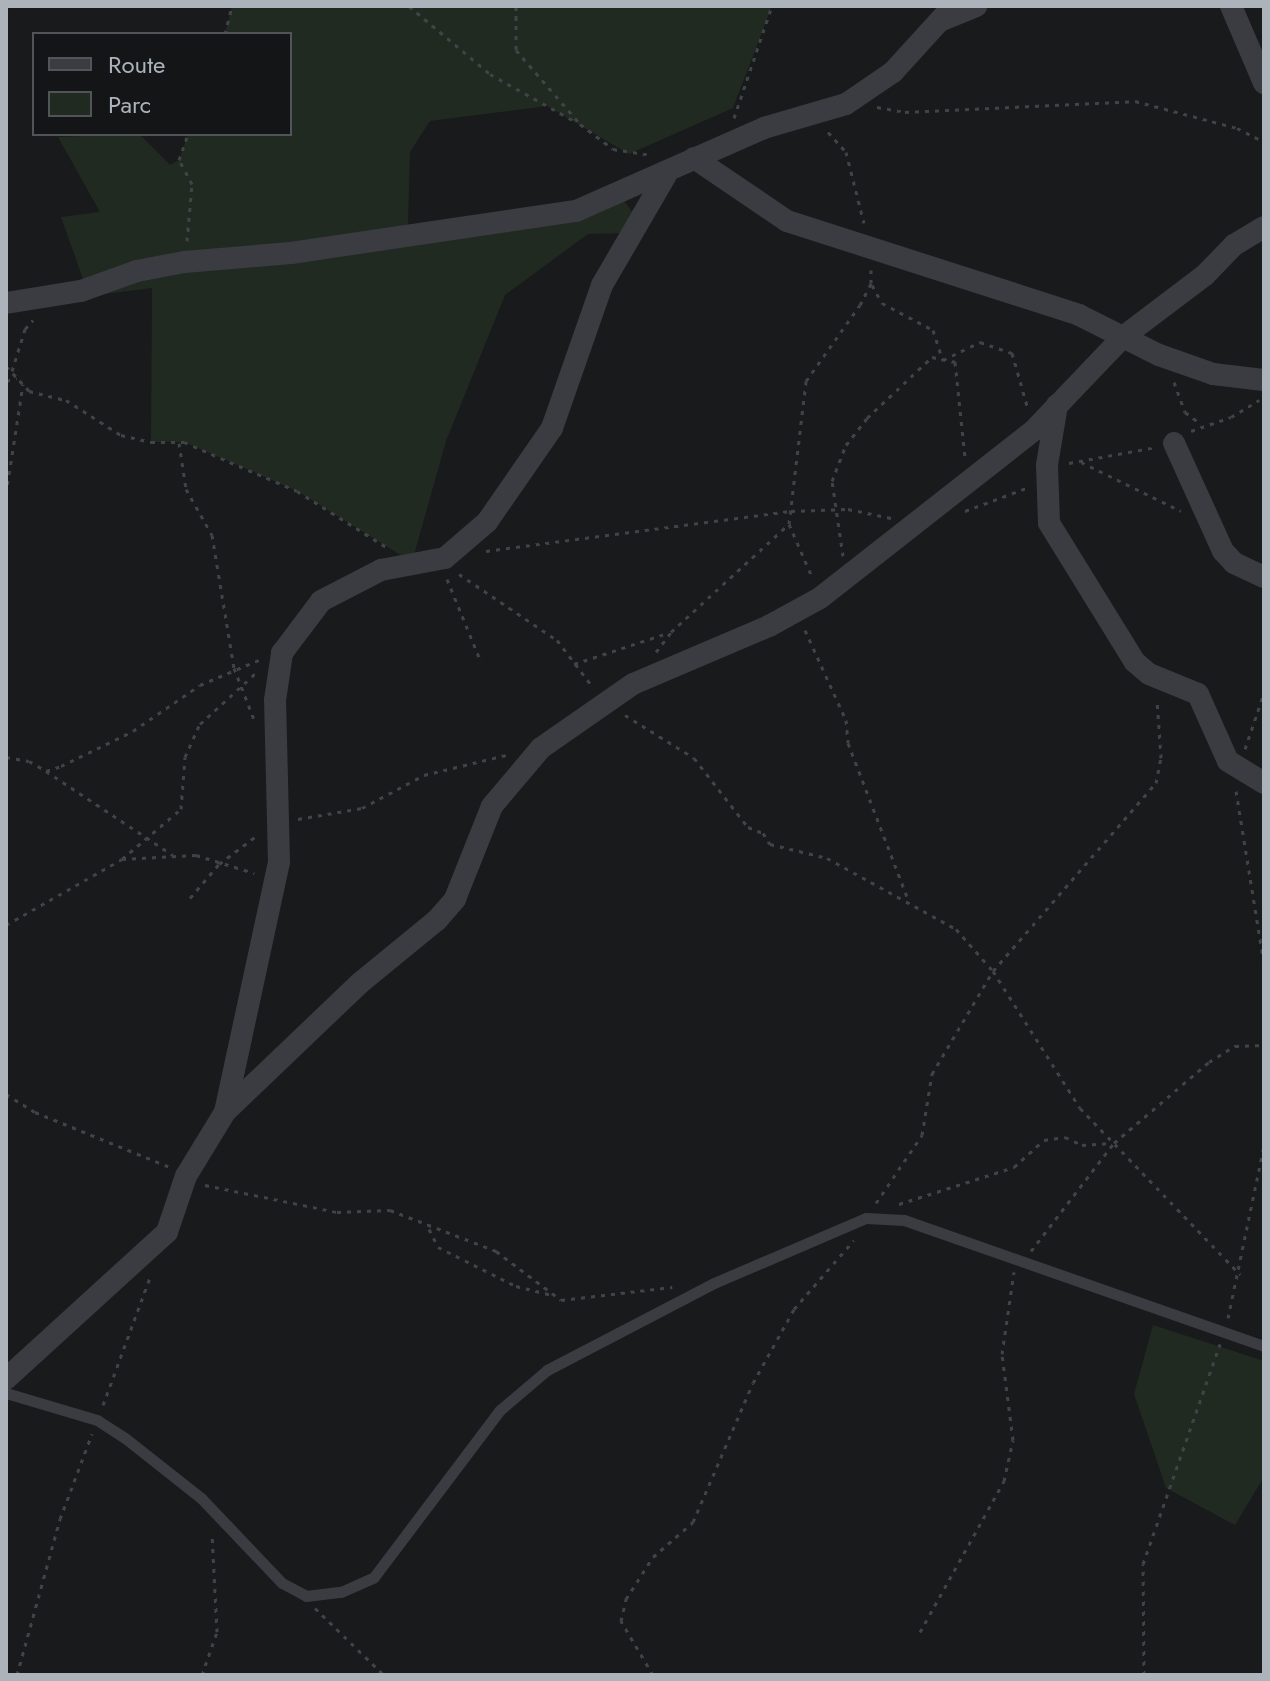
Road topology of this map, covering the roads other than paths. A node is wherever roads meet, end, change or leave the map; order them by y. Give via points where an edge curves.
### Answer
1 (976, 6) edge
2 (1231, 6) edge
3 (948, 13) edge
4 (1264, 83) edge
5 (694, 158) junction
6 (660, 165) junction
7 (1264, 227) edge
8 (6, 303) edge
9 (1123, 337) junction
10 (1264, 380) edge
11 (1061, 397) junction
12 (1174, 443) road end
13 (1264, 577) edge
14 (1264, 783) edge
15 (225, 1112) junction
16 (1264, 1346) edge
17 (6, 1379) edge
18 (6, 1393) edge

1 - 3 street
2 - 4 street
3 - 5 street via 869,91
5 - 6 street
5 - 9 street via 772,214 1079,315
6 - 8 street via 576,211 291,253 184,262
6 - 15 street via 602,285 567,392 532,463 487,522 443,562 381,570 321,601 282,653 275,700 276,874
7 - 9 street via 1234,245 1205,275
9 - 10 street via 1213,374
9 - 11 street
11 - 14 street via 1052,418 1047,465 1049,523 1135,662 1198,694 1237,771
11 - 15 street via 1034,430 820,598 633,684 541,748 492,806 455,899 437,920 360,983
12 - 13 street via 1214,534 1234,563
15 - 17 street via 186,1176 167,1232
16 - 18 lane via 904,1220 866,1218 694,1293 547,1370 500,1410 374,1577 341,1592 306,1596 282,1583 201,1498 97,1420

